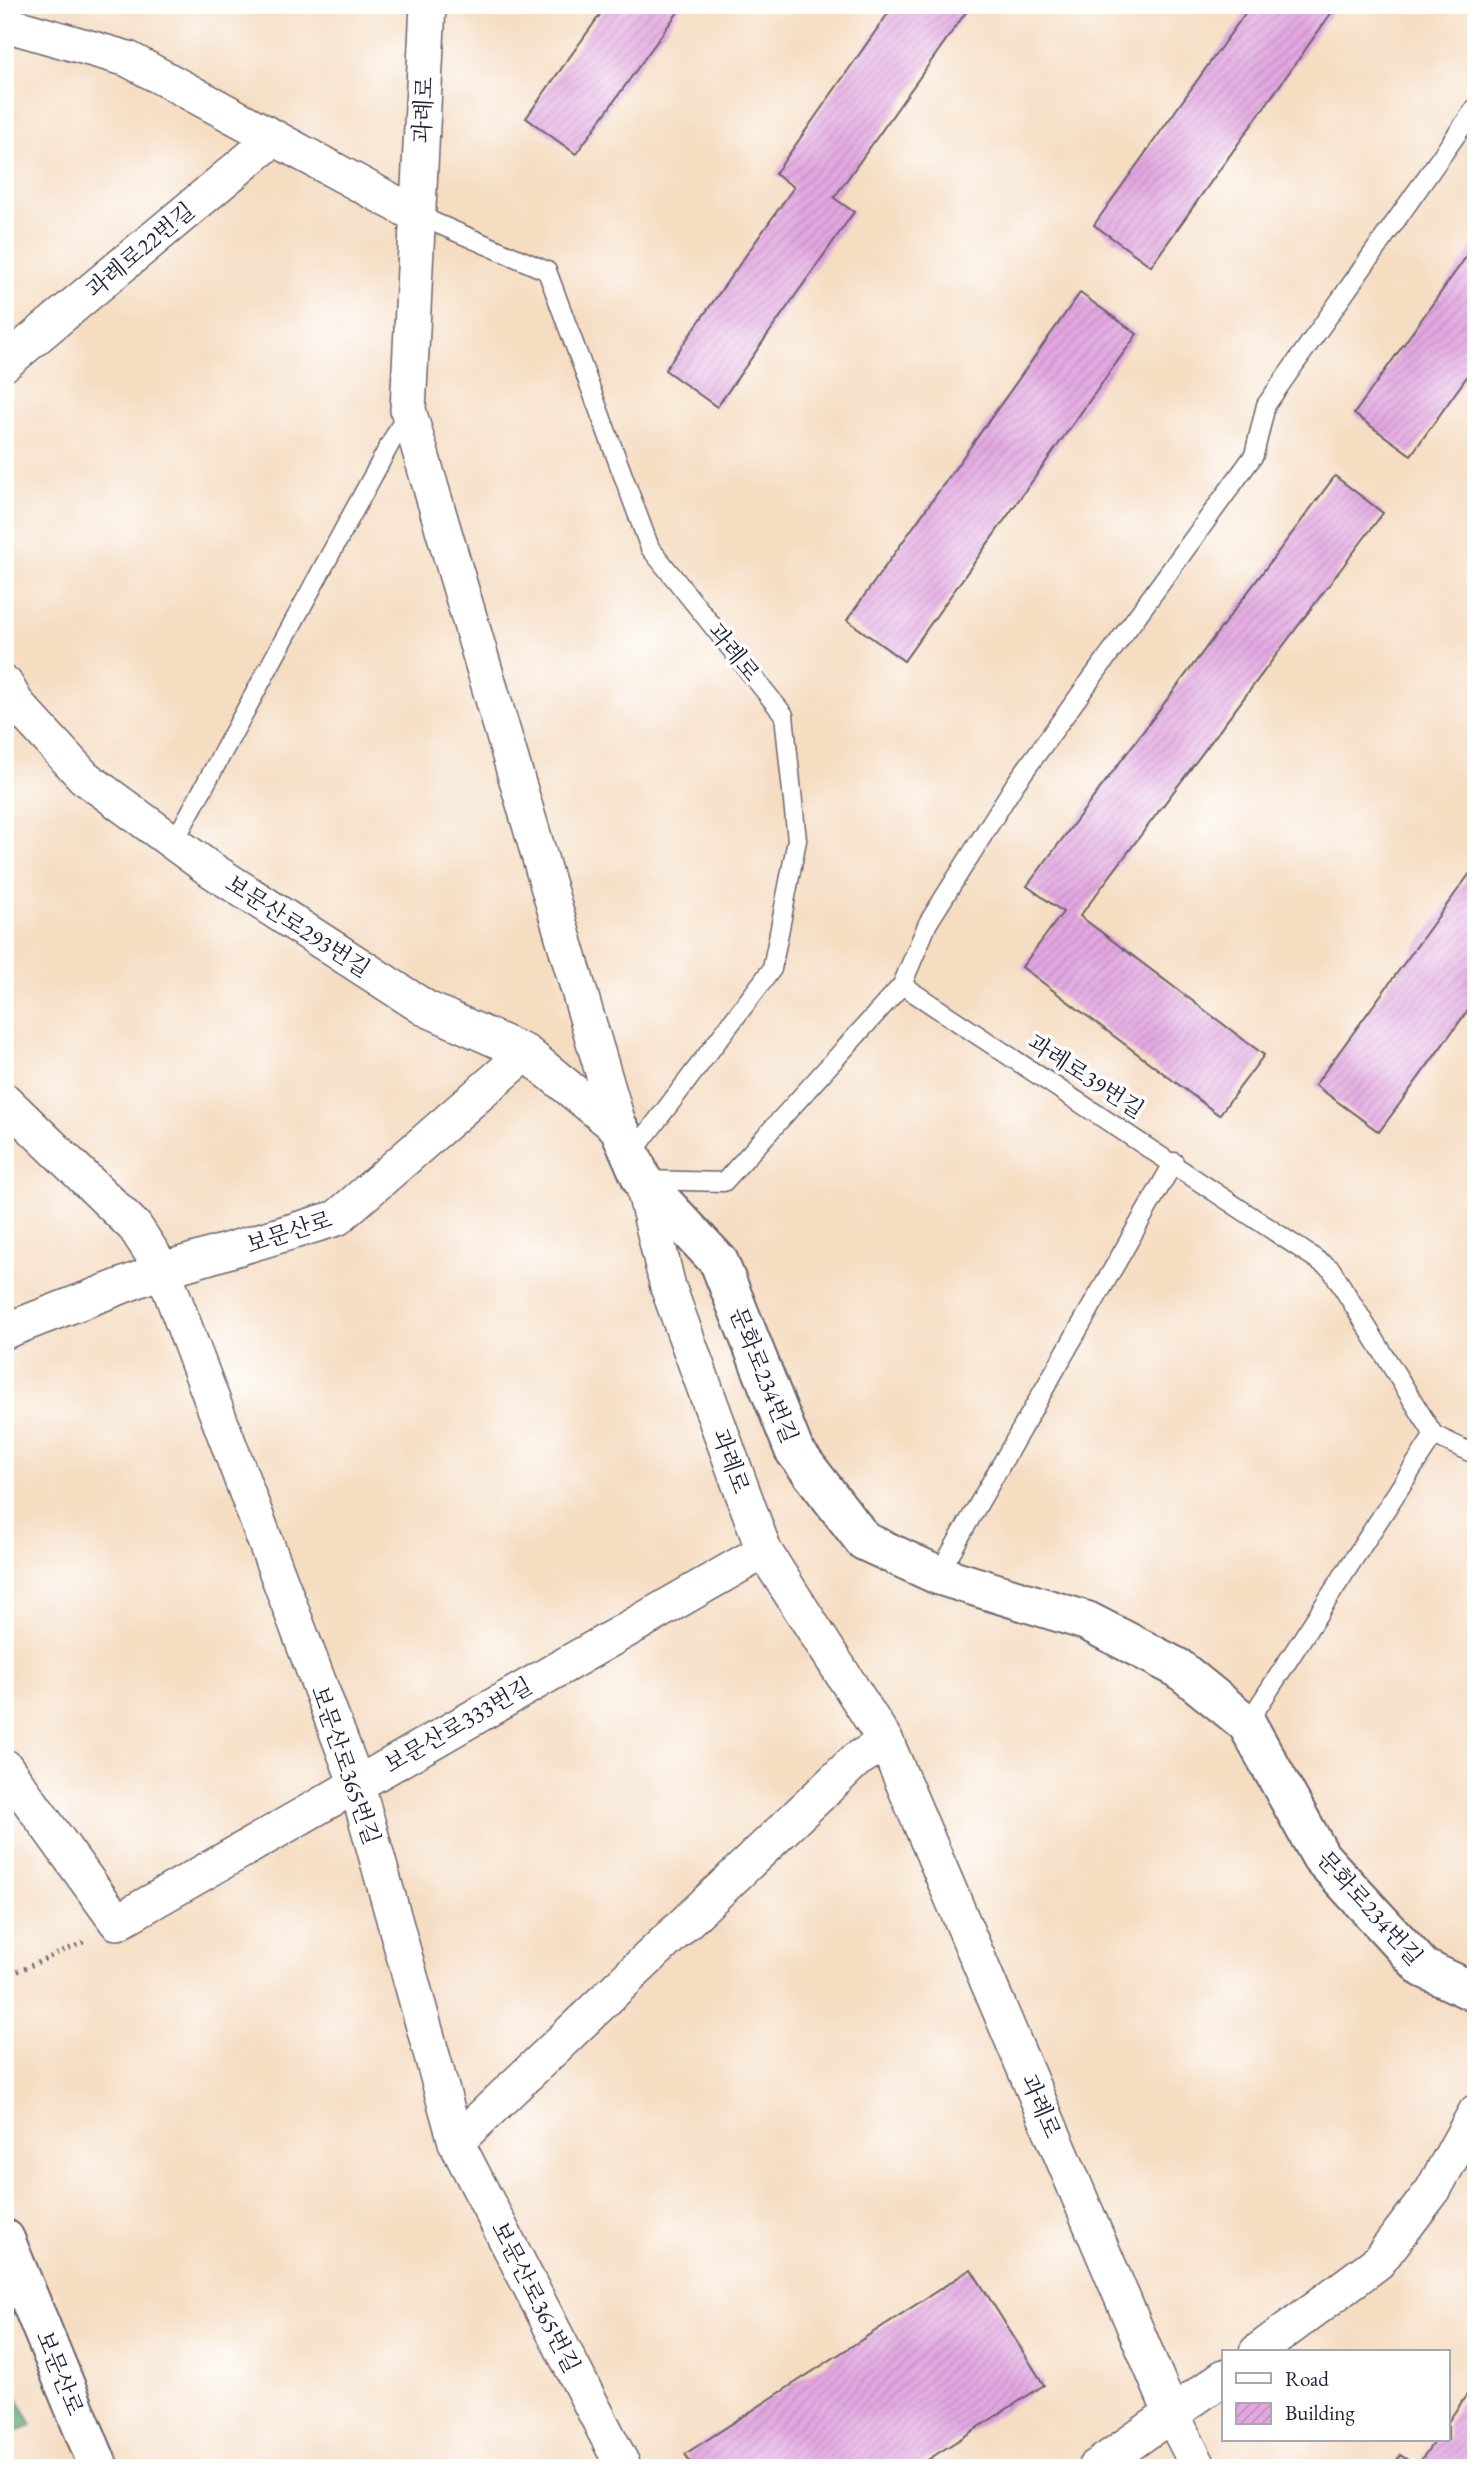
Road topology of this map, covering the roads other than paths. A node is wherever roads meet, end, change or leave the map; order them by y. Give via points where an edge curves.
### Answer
1 (428, 5) edge
2 (5, 24) edge
3 (1476, 107) edge
4 (274, 138) junction
5 (417, 215) junction
6 (5, 363) edge
7 (408, 410) junction
8 (5, 684) edge
9 (174, 842) junction
10 (902, 985) junction
11 (526, 1053) junction
12 (5, 1101) edge
13 (631, 1155) junction
14 (1174, 1163) junction
15 (163, 1270) junction
16 (5, 1331) edge
17 (1434, 1435) junction
18 (1476, 1455) edge
19 (764, 1551) junction
20 (938, 1575) junction
21 (1247, 1724) junction
22 (886, 1742) junction
23 (5, 1767) edge
24 (356, 1783) junction
25 (1476, 1993) edge
26 (1476, 2112) edge
27 (456, 2142) junction
28 (5, 2239) edge
29 (1260, 2350) edge
30 (1222, 2378) edge
31 (1172, 2415) junction
32 (99, 2468) edge
33 (624, 2468) edge
34 (1095, 2468) edge
35 (1199, 2468) edge

1 - 5 street, 과례로
2 - 4 street via 128,59
3 - 10 lane via 1266,405 1254,455 1015,784 928,923
4 - 5 street
4 - 6 street, 과례로22번길
5 - 7 street, 과례로
5 - 13 lane, 과례로 via 547,271 650,548 784,715 796,840 772,969
7 - 9 lane, 과례로
7 - 13 street, 과례로
8 - 9 street, 보문산로293번길 via 16,703 84,777
9 - 11 street, 보문산로293번길 via 425,1008
10 - 13 lane via 724,1182
10 - 14 lane, 과례로39번길
11 - 13 street, 보문산로293번길
11 - 15 street, 보문산로 via 337,1218
12 - 15 street, 보문산로365번길 via 135,1227
13 - 19 street, 과례로 via 668,1287
13 - 20 main road, 문화로234번길 via 719,1262 794,1450 864,1541
14 - 17 lane, 과례로39번길 via 1331,1269
14 - 20 lane
15 - 16 street, 보문산로
15 - 24 street, 보문산로365번길
17 - 18 lane
17 - 21 lane
19 - 22 street, 과례로
19 - 24 street, 보문산로333번길
20 - 21 main road, 문화로234번길 via 1087,1621 1178,1668
21 - 25 main road, 문화로234번길 via 1321,1857 1423,1968
22 - 27 street via 856,1760
22 - 31 street, 과례로
23 - 24 street, 보문산로333번길 via 103,1931
24 - 27 street, 보문산로365번길
26 - 29 street via 1433,2190 1378,2262
27 - 33 street, 보문산로365번길
28 - 32 main road, 보문산로
30 - 31 street
31 - 34 street
31 - 35 street, 과례로

